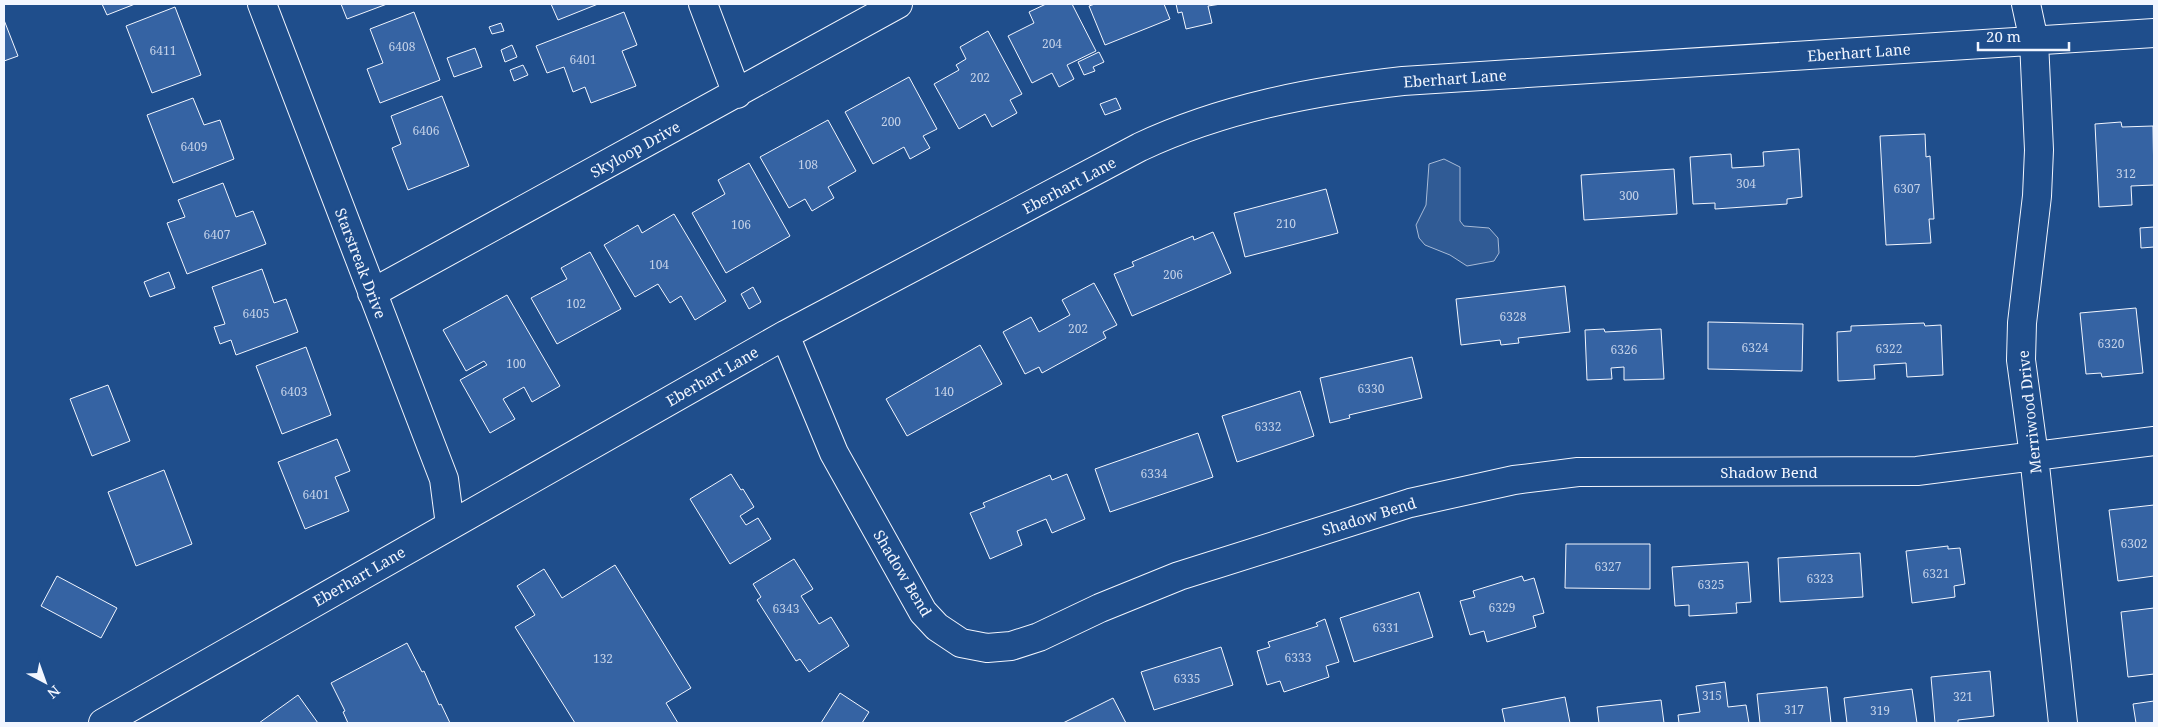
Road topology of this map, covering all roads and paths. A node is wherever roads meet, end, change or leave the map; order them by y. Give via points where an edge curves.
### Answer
1 (262, 4) edge
2 (703, 4) edge
3 (898, 4) edge
4 (2026, 4) edge
5 (2154, 33) edge
6 (2034, 40) junction
7 (737, 94) junction
8 (372, 292) junction
9 (785, 335) junction
10 (2154, 441) edge
11 (2034, 456) junction
12 (450, 525) junction
13 (102, 723) edge
14 (2063, 723) edge

1 - 8 street, Starstreak Drive
2 - 7 street
3 - 7 street, Skyloop Drive
4 - 6 street, Merriwood Drive
5 - 6 street, Eberhart Lane
6 - 9 street, Eberhart Lane via 1403,81 1339,88 1280,100 1225,115 1140,146
6 - 11 street, Merriwood Drive via 2039,150 2021,360
7 - 8 street, Skyloop Drive
8 - 12 street, Starstreak Drive via 444,479
9 - 11 street, Shadow Bend via 834,453 923,612 937,627 961,643 987,648 1011,646 1039,637 1179,576 1410,503 1514,480 1578,472 1917,471
9 - 12 street, Eberhart Lane
10 - 11 street, Shadow Bend
11 - 14 street, Merriwood Drive
12 - 13 street, Eberhart Lane

